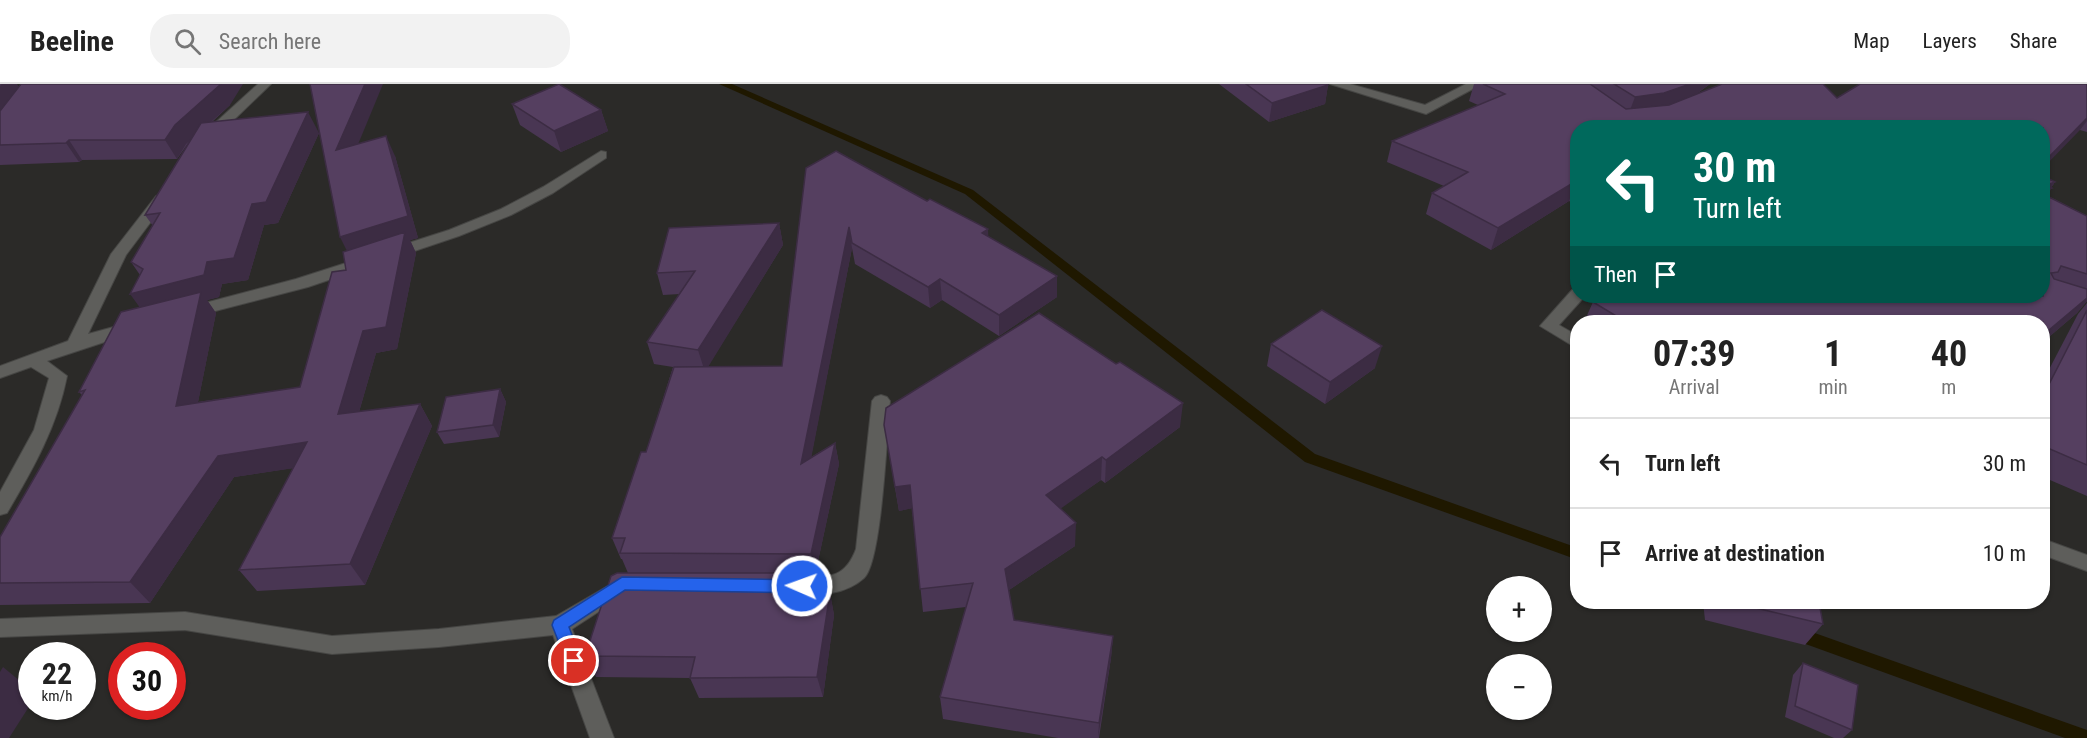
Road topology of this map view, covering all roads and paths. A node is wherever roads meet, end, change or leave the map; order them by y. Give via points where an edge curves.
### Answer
1 (265, 84) edge
2 (1336, 84) edge
3 (1476, 84) edge
4 (193, 149) edge
5 (601, 155) dead end
6 (168, 190) edge
7 (1570, 303) edge
8 (167, 318) edge
9 (146, 324) edge
10 (1570, 338) edge
11 (75, 344) junction
12 (34, 361) junction
13 (0, 372) edge
14 (881, 401) dead end
15 (0, 508) edge
16 (2050, 550) edge
17 (2087, 563) edge
18 (641, 584) edge
19 (767, 585) edge
20 (560, 625) junction
21 (0, 628) edge
22 (602, 738) edge

1 - 4 street
2 - 3 street via 1426,110
5 - 8 street via 548,190 454,233 302,284
6 - 11 street via 119,254
7 - 10 street via 1548,326
9 - 11 street
11 - 12 street
12 - 13 street
12 - 15 street via 58,376 53,410 33,454
14 - 19 street via 866,549 858,570 835,585
16 - 17 street
18 - 20 street via 622,584
20 - 21 street via 332,645 185,621
20 - 22 street

